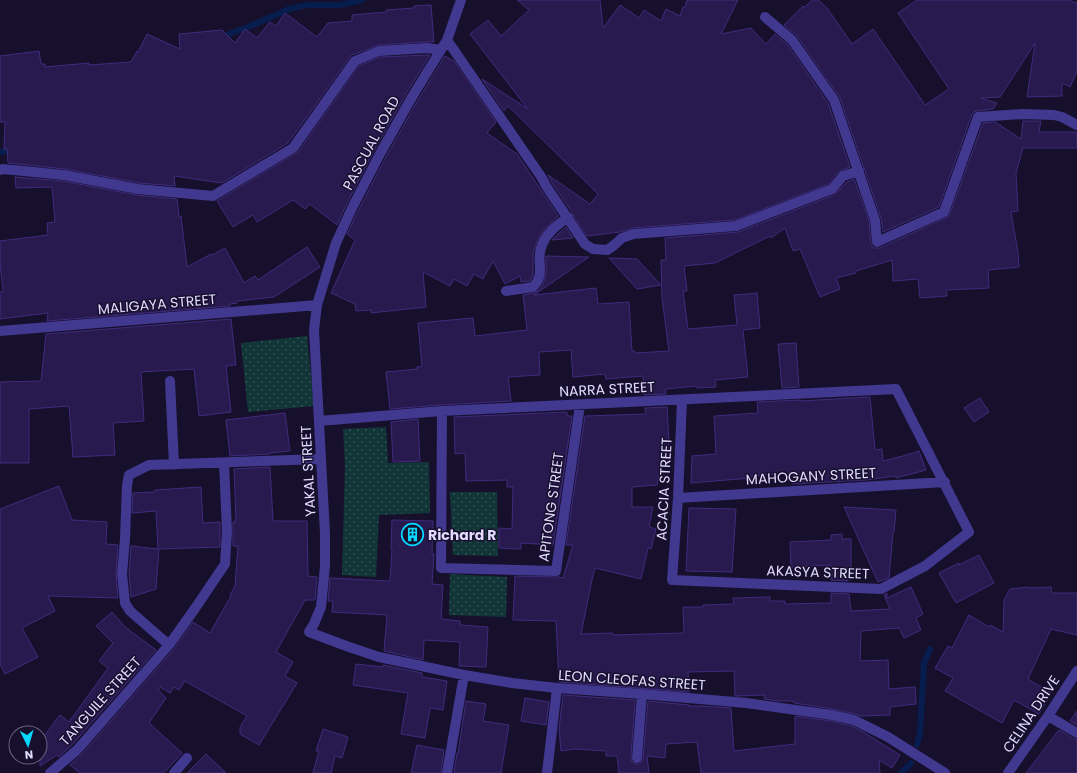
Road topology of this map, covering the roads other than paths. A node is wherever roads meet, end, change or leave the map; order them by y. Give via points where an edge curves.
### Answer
1 (461, 0) edge
2 (765, 17) dead end
3 (447, 40) junction
4 (441, 50) junction
5 (1077, 125) edge
6 (0, 170) edge
7 (859, 171) junction
8 (568, 217) junction
9 (506, 291) dead end
10 (317, 304) junction
11 (0, 331) edge
12 (170, 381) dead end
13 (682, 400) junction
14 (580, 404) junction
15 (442, 411) junction
16 (319, 421) junction
17 (321, 459) junction
18 (224, 463) junction
19 (174, 465) junction
20 (945, 482) junction
21 (678, 498) junction
22 (672, 580) joint
23 (308, 632) joint
24 (169, 644) junction
25 (1077, 671) edge
26 (464, 675) junction
27 (557, 688) junction
28 (642, 694) junction
29 (1048, 716) junction
30 (1077, 733) edge
31 (187, 758) dead end
32 (637, 758) dead end
33 (50, 773) edge
34 (174, 773) edge
35 (447, 773) edge
36 (547, 773) edge
37 (945, 773) edge
38 (1008, 773) edge

1 - 3 street, PASCUAL ROAD
2 - 7 street via 792,40 834,100
3 - 4 street, PASCUAL ROAD
3 - 8 street
4 - 6 street via 427,48 379,51 355,61 293,148 213,196 138,189 64,175
4 - 10 street, PASCUAL ROAD via 381,152 354,206 336,243
5 - 7 street via 1054,115 978,117 944,212 877,242 875,220
7 - 8 street via 843,176 832,189 736,226 633,234 622,238 607,250 593,249 585,244
8 - 9 street via 546,237 539,256 540,276 536,284 533,287
10 - 11 street, MALIGAYA STREET
10 - 16 street, YAKAL STREET via 314,330
12 - 19 street
13 - 14 street, NARRA STREET
13 - 20 street, NARRA STREET via 896,389
13 - 21 street, ACACIA STREET
14 - 15 street, NARRA STREET
14 - 15 street, APITONG STREET via 556,571 441,568
15 - 16 street, NARRA STREET
16 - 17 street, YAKAL STREET
17 - 18 street
17 - 23 street, YAKAL STREET via 325,533 322,607
18 - 19 street
18 - 24 street, TANGUILE STREET via 227,531 225,564
19 - 24 street via 149,465 129,475 122,574 125,603 130,611
20 - 21 street, MAHOGANY STREET
20 - 22 street, AKASYA STREET via 969,532 925,566 880,589
21 - 22 street, ACACIA STREET
23 - 26 street, LEON CLEOFAS STREET via 379,657
24 - 33 street, TANGUILE STREET via 78,750
25 - 29 street, CELINA DRIVE
26 - 27 street, LEON CLEOFAS STREET
26 - 35 street
27 - 28 street, LEON CLEOFAS STREET
27 - 36 street
28 - 32 street
28 - 37 street, LEON CLEOFAS STREET via 832,714 854,720 888,737
29 - 30 street
29 - 38 street, CELINA DRIVE
31 - 34 street

